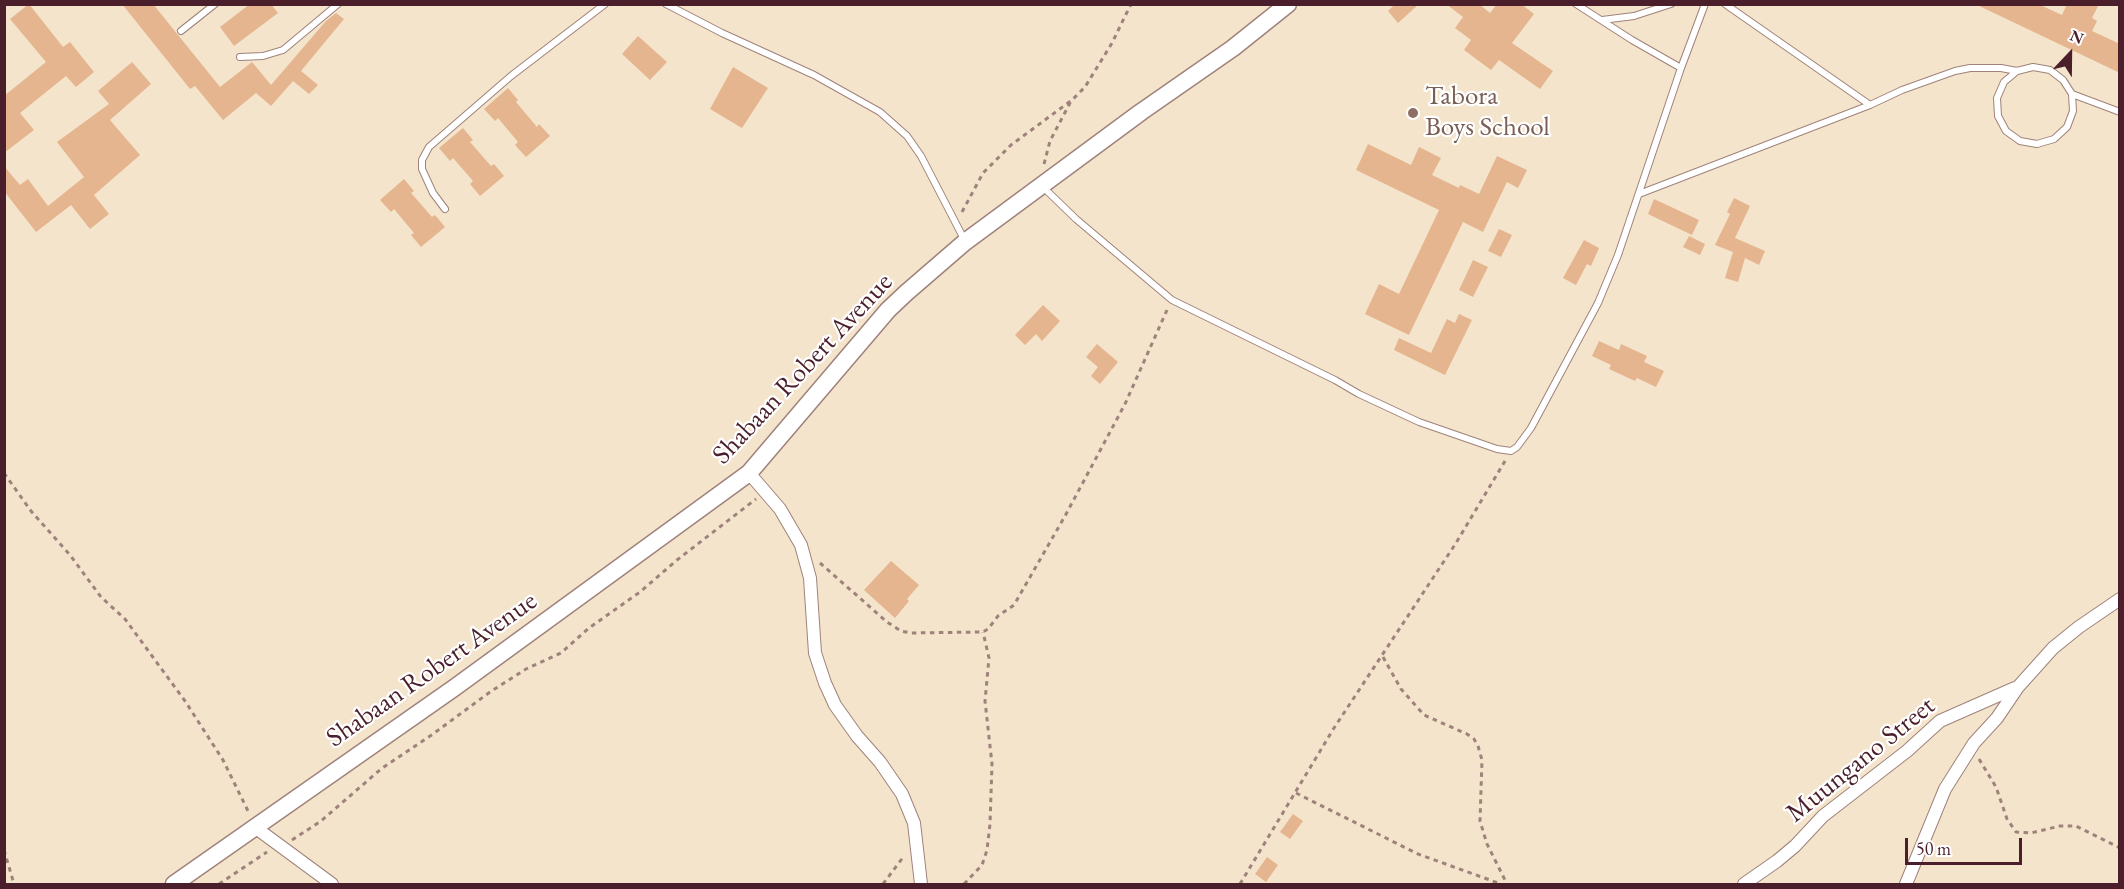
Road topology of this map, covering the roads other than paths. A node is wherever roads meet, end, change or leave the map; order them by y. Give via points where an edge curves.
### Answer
1 (215, 4) edge
2 (605, 4) edge
3 (666, 4) edge
4 (1288, 4) edge
5 (1576, 4) edge
6 (1671, 4) edge
7 (1705, 4) edge
8 (1725, 4) edge
9 (336, 5) edge
10 (1601, 21) junction
11 (181, 31) dead end
12 (240, 57) dead end
13 (1681, 68) junction
14 (2017, 71) junction
15 (2072, 94) junction
16 (1870, 105) junction
17 (2120, 112) edge
18 (1042, 186) junction
19 (1639, 194) junction
20 (445, 209) dead end
21 (965, 242) junction
22 (749, 473) junction
23 (2120, 599) edge
24 (2018, 687) junction
25 (256, 828) junction
26 (174, 885) edge
27 (332, 885) edge
28 (921, 885) edge
29 (1744, 885) edge
30 (1906, 885) edge

1 - 11 lane
2 - 20 lane via 429,147 422,169
3 - 21 lane via 814,75 880,112 907,136 921,156
4 - 18 street, Shabaan Robert Avenue
5 - 10 lane
6 - 10 lane
7 - 13 lane
8 - 16 lane
9 - 12 lane via 283,50
10 - 13 lane
13 - 19 lane
14 - 15 lane via 2033,67 2050,70
14 - 15 lane via 2004,82 1997,98 1998,116 2006,131 2020,141 2037,144 2054,139 2067,127 2073,111
14 - 16 lane via 1955,71
15 - 17 lane
16 - 19 lane
18 - 19 lane via 1099,240 1172,300 1411,418 1480,444 1511,451 1531,428 1598,303
18 - 21 street, Shabaan Robert Avenue
21 - 22 street, Shabaan Robert Avenue via 888,310
22 - 25 street, Shabaan Robert Avenue
22 - 28 street via 780,509 801,545 810,578 815,653 825,683 856,736 902,794 914,823
23 - 24 street, Muungano Street via 2065,638
24 - 29 street, Muungano Street via 1940,721
24 - 30 street, Muungano Street via 1974,743 1945,789
25 - 26 street, Shabaan Robert Avenue
25 - 27 street

